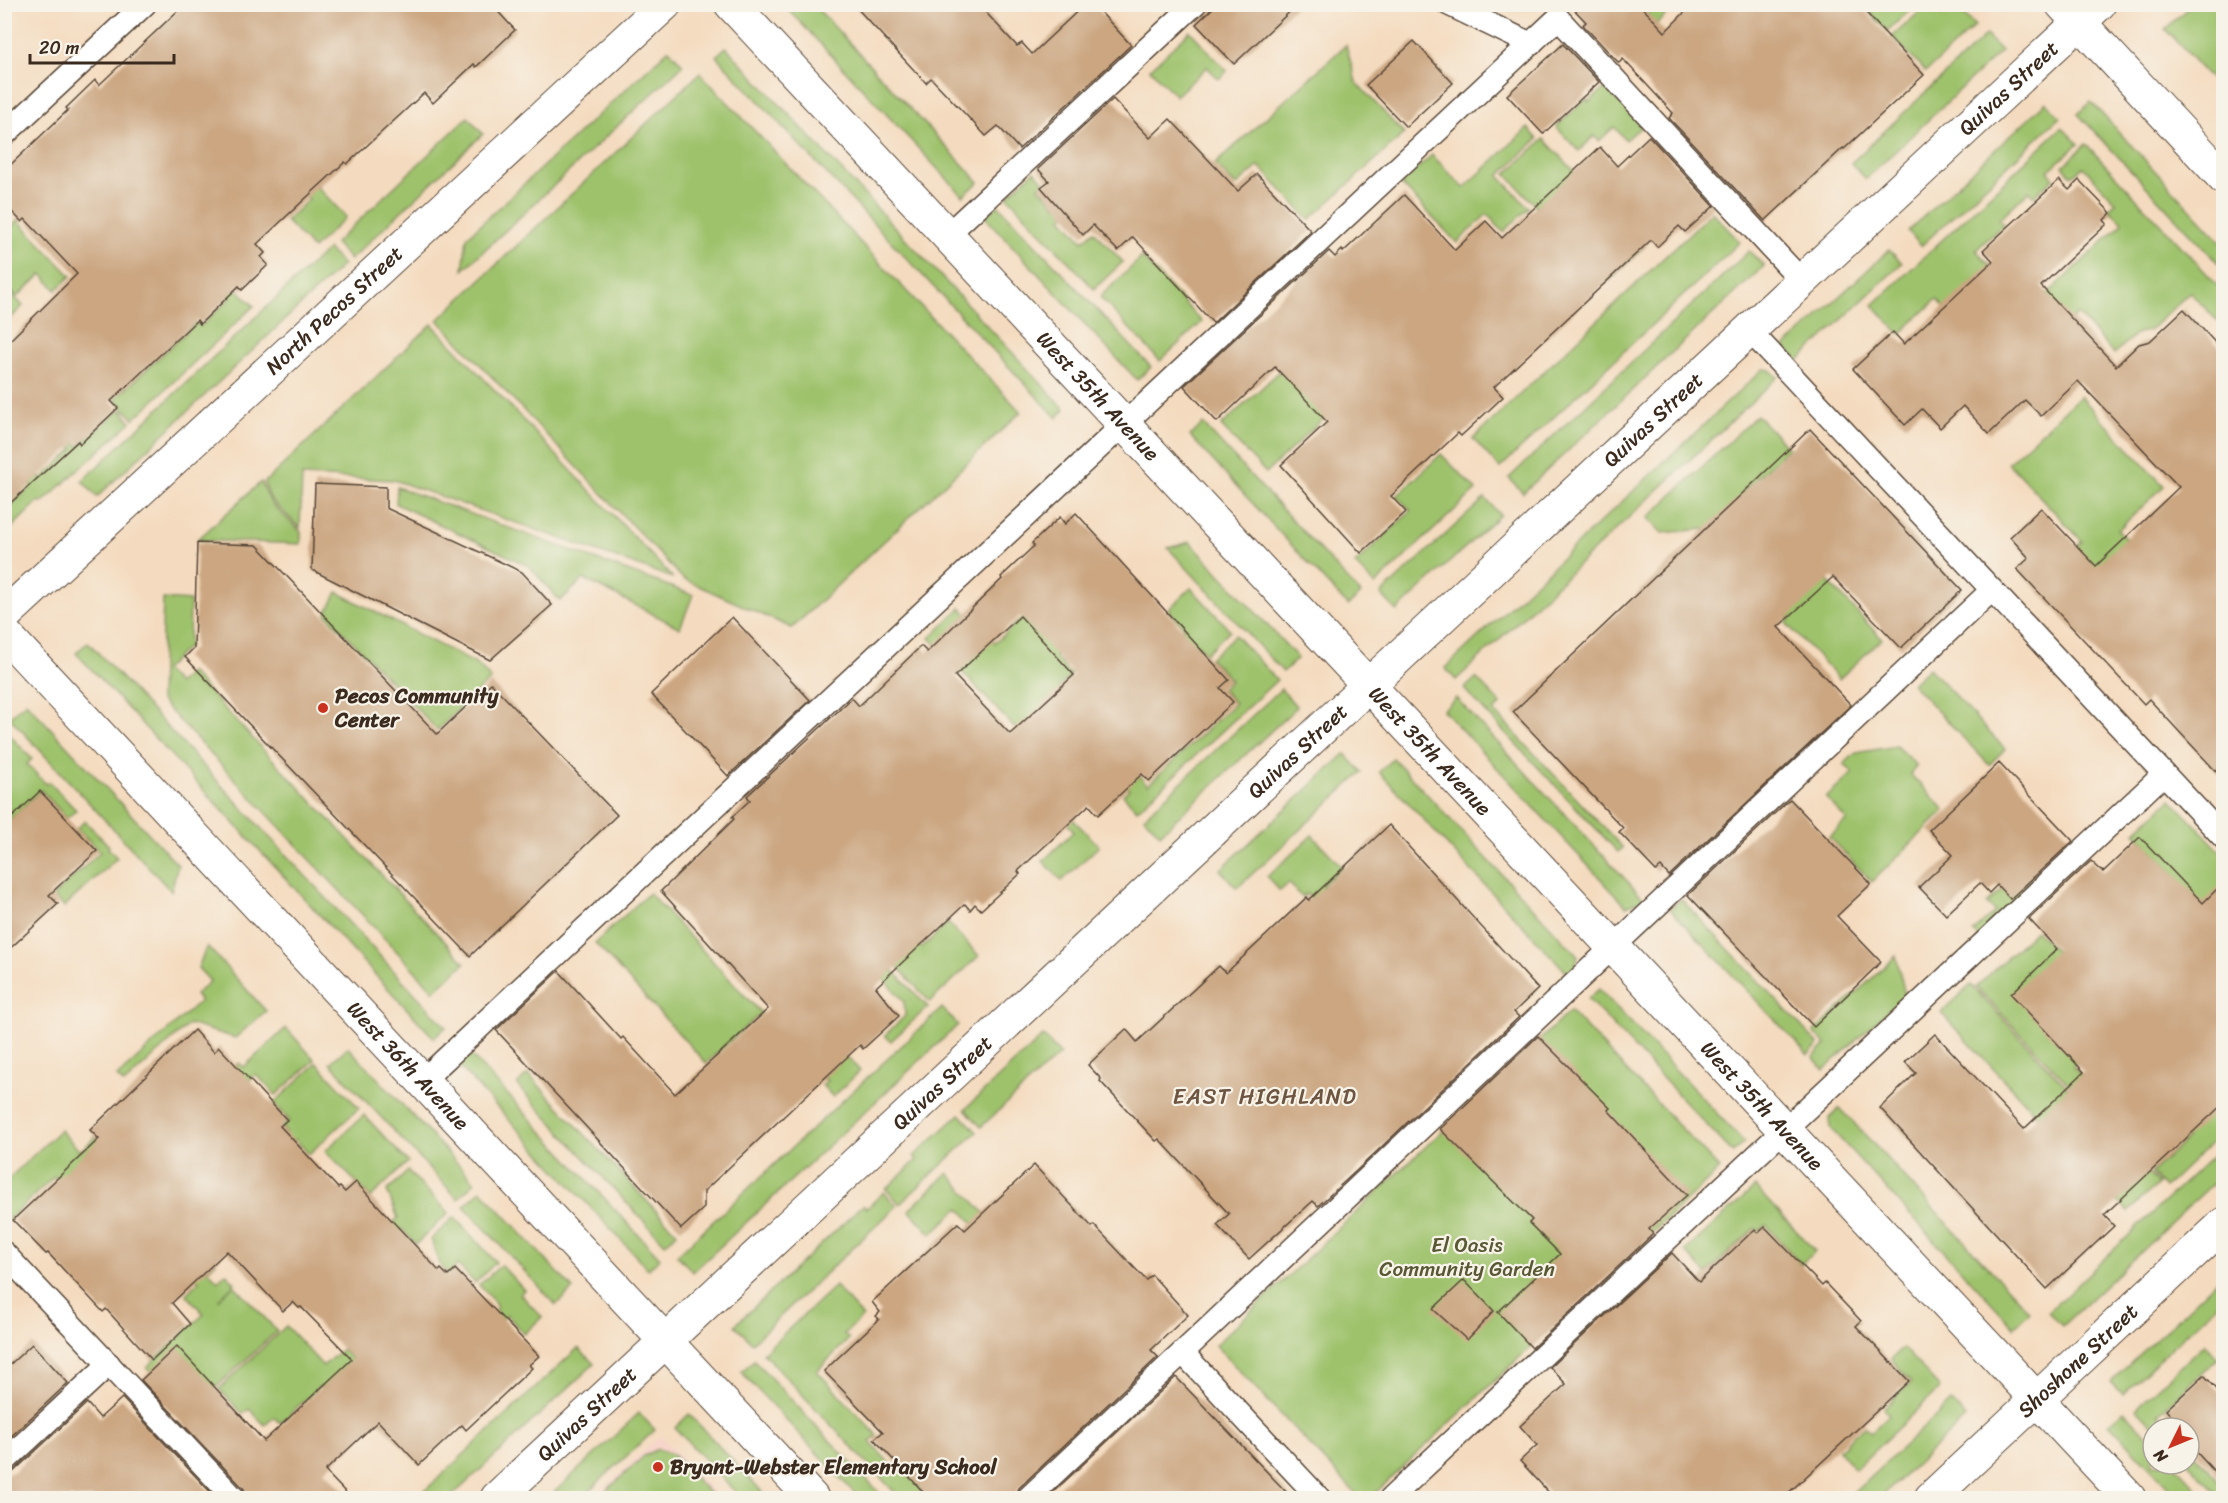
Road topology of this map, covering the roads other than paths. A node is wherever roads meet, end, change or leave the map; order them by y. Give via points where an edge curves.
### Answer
1 (145, 4) edge
2 (665, 4) edge
3 (731, 4) edge
4 (1195, 4) edge
5 (1448, 4) edge
6 (2080, 11) edge
7 (1531, 44) junction
8 (4, 135) edge
9 (2223, 178) edge
10 (947, 235) junction
11 (1802, 281) junction
12 (1749, 330) junction
13 (1124, 425) junction
14 (1992, 590) junction
15 (4, 616) edge
16 (4, 633) edge
17 (1368, 686) junction
18 (2164, 774) junction
19 (2223, 838) edge
20 (1613, 947) junction
21 (422, 1081) junction
22 (1784, 1131) junction
23 (2223, 1224) edge
24 (4, 1252) edge
25 (665, 1341) junction
26 (1183, 1353) junction
27 (109, 1364) junction
28 (2036, 1400) junction
29 (4, 1462) edge
30 (234, 1498) edge
31 (497, 1498) edge
32 (812, 1498) edge
33 (1028, 1498) edge
34 (1319, 1498) edge
35 (1391, 1498) edge
36 (1931, 1498) edge
37 (2129, 1498) edge

1 - 8 lane
2 - 15 street, North Pecos Street
3 - 10 street, West 35th Avenue
4 - 10 lane
5 - 7 lane
6 - 9 street
6 - 11 street, Quivas Street
7 - 11 lane via 1558,18
7 - 13 lane
10 - 13 street, West 35th Avenue
11 - 12 street, Quivas Street
12 - 14 lane
12 - 17 street, Quivas Street
13 - 17 street, West 35th Avenue
13 - 21 lane
14 - 18 lane
14 - 20 lane
16 - 21 street, West 36th Avenue
17 - 20 street, West 35th Avenue
17 - 25 street, Quivas Street
18 - 19 lane
18 - 22 lane
20 - 22 street, West 35th Avenue
20 - 26 lane
21 - 25 street, West 36th Avenue
22 - 28 street, West 35th Avenue
22 - 35 lane
23 - 28 street, Shoshone Street
24 - 27 lane
25 - 31 street, Quivas Street
25 - 32 street, West 36th Avenue
26 - 33 lane
26 - 34 lane
27 - 29 lane
27 - 30 lane
28 - 36 street, Shoshone Street
28 - 37 street, West 35th Avenue

